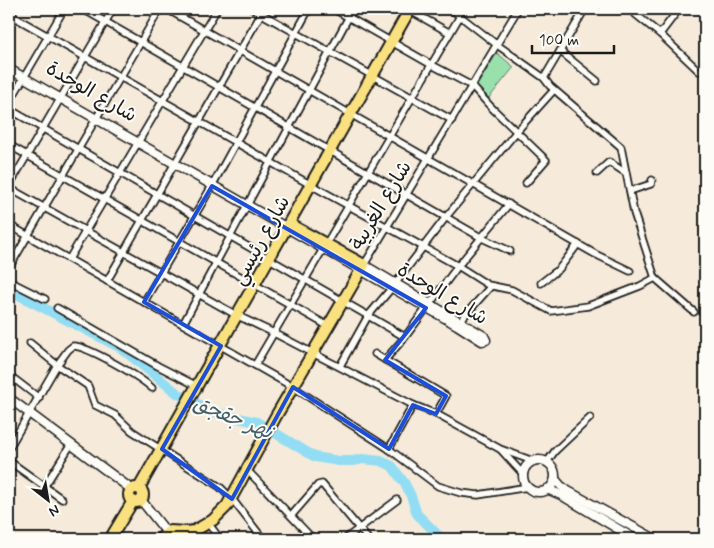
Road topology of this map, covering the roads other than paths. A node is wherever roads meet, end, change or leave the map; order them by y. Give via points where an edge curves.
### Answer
1 (64, 9) edge
2 (83, 9) edge
3 (113, 9) edge
4 (160, 9) edge
5 (168, 9) edge
6 (217, 9) edge
7 (253, 9) edge
8 (309, 9) edge
9 (334, 9) edge
10 (353, 9) edge
11 (409, 9) edge
12 (451, 9) edge
13 (518, 9) edge
14 (585, 9) edge
15 (629, 9) edge
16 (679, 9) edge
17 (263, 11) edge
18 (9, 14) edge
19 (460, 16) junction
20 (348, 17) junction
21 (106, 22) junction
22 (204, 30) junction
23 (296, 33) junction
24 (450, 33) junction
25 (660, 34) junction
26 (48, 36) junction
27 (140, 42) junction
28 (391, 42) junction
29 (496, 44) junction
30 (240, 50) junction
31 (560, 51) junction
32 (330, 52) junction
33 (85, 57) junction
34 (9, 64) edge
35 (432, 65) junction
36 (183, 66) junction
37 (9, 69) edge
38 (275, 70) junction
39 (699, 71) dead end
40 (25, 75) junction
41 (372, 76) junction
42 (120, 77) junction
43 (544, 78) junction
44 (597, 81) dead end
45 (219, 86) junction
46 (472, 86) junction
47 (309, 90) junction
48 (554, 90) junction
49 (62, 96) junction
50 (412, 98) junction
51 (162, 101) junction
52 (9, 103) edge
53 (255, 107) junction
54 (9, 109) edge
55 (351, 113) junction
56 (97, 117) junction
57 (452, 120) junction
58 (198, 121) junction
59 (289, 127) junction
60 (43, 128) junction
61 (517, 131) junction
62 (390, 136) junction
63 (139, 141) junction
64 (236, 142) junction
65 (9, 145) edge
66 (78, 149) junction
67 (330, 150) junction
68 (27, 155) junction
69 (428, 158) junction
70 (175, 161) junction
71 (270, 162) junction
72 (368, 172) junction
73 (120, 173) junction
74 (597, 173) dead end
75 (626, 173) junction
76 (63, 175) junction
77 (652, 180) dead end
78 (214, 183) junction
79 (526, 183) dead end
80 (474, 184) junction
81 (311, 185) junction
82 (9, 187) edge
83 (630, 192) junction
84 (156, 194) junction
85 (406, 194) junction
86 (104, 199) junction
87 (248, 203) junction
88 (509, 204) junction
89 (349, 205) junction
90 (43, 208) junction
91 (194, 216) junction
92 (446, 217) junction
93 (141, 220) junction
94 (9, 225) edge
95 (288, 226) junction
96 (387, 226) junction
97 (85, 232) junction
98 (28, 236) junction
99 (230, 236) junction
100 (482, 238) junction
101 (179, 242) junction
102 (578, 244) junction
103 (424, 246) junction
104 (325, 247) junction
105 (123, 251) junction
106 (510, 251) dead end
107 (69, 259) junction
108 (270, 259) junction
109 (216, 262) junction
110 (458, 266) junction
111 (9, 268) edge
112 (362, 268) junction
113 (630, 271) dead end
114 (161, 273) junction
115 (655, 278) junction
116 (106, 280) junction
117 (306, 280) junction
118 (9, 281) edge
119 (541, 283) dead end
120 (255, 285) junction
121 (394, 286) junction
122 (491, 286) junction
123 (199, 294) junction
124 (44, 299) dead end
125 (343, 301) junction
126 (144, 302) junction
127 (291, 305) junction
128 (427, 306) junction
129 (57, 308) dead end
130 (694, 312) dead end
131 (238, 316) junction
132 (368, 316) junction
133 (459, 322) junction
134 (183, 324) junction
135 (328, 326) junction
136 (274, 333) junction
137 (405, 337) junction
138 (30, 343) dead end
139 (221, 346) junction
140 (312, 353) junction
141 (375, 354) dead end
142 (385, 360) junction
143 (57, 364) junction
144 (255, 365) junction
145 (340, 366) junction
146 (9, 375) edge
147 (293, 387) junction
148 (152, 388) dead end
149 (197, 389) junction
150 (9, 398) edge
151 (39, 398) junction
152 (413, 405) junction
153 (29, 414) junction
154 (436, 414) junction
155 (590, 418) dead end
156 (70, 446) junction
157 (9, 448) edge
158 (162, 449) junction
159 (389, 449) junction
160 (500, 449) junction
161 (9, 461) edge
162 (533, 461) junction
163 (547, 462) junction
164 (247, 470) junction
165 (523, 474) junction
166 (554, 479) junction
167 (44, 487) junction
168 (528, 487) junction
169 (135, 489) junction
170 (547, 489) junction
171 (62, 499) dead end
172 (232, 499) junction
173 (137, 500) junction
174 (397, 500) dead end
175 (292, 516) junction
176 (208, 523) junction
177 (360, 528) junction
178 (634, 528) junction
179 (166, 537) edge
180 (631, 538) edge
181 (110, 539) edge
182 (220, 539) edge
183 (263, 539) edge
184 (313, 539) edge
185 (345, 539) edge
186 (368, 539) edge
187 (655, 539) edge

1 - 26 street
2 - 21 street
3 - 21 street
4 - 27 street
5 - 22 street
6 - 22 street
7 - 17 street
8 - 23 street
9 - 20 street
10 - 20 street
11 - 24 street
11 - 28 highway, شارع رئيسي
12 - 19 street
13 - 29 street, شارع الغربية
14 - 31 street
15 - 25 street
16 - 25 street
17 - 23 street
17 - 30 street
18 - 26 street
19 - 24 street
19 - 29 street
20 - 28 street
20 - 32 street
21 - 27 street
21 - 33 street
22 - 30 street
22 - 36 street
23 - 32 street
23 - 38 street
24 - 35 street
25 - 39 street
26 - 33 street
26 - 40 street
27 - 36 street
27 - 42 street
28 - 35 street
28 - 41 highway, شارع رئيسي
29 - 43 street
29 - 46 street, شارع الغربية
30 - 38 street
30 - 45 street
31 - 43 street
31 - 44 street
32 - 41 street
32 - 47 street
33 - 42 street
33 - 49 street
34 - 40 street, شارع الوحدة
35 - 46 street
35 - 50 street
36 - 45 street
36 - 51 street
37 - 40 street, شارع الوحدة
38 - 47 street
38 - 53 street
40 - 49 street, شارع الوحدة
40 - 52 street
41 - 50 street
41 - 55 highway, شارع رئيسي
42 - 51 street
42 - 56 street
43 - 48 street
45 - 53 street
45 - 58 street
46 - 57 street, شارع الغربية
46 - 61 street
47 - 55 street
47 - 59 street
48 - 61 street
48 - 75 street via 621,147
49 - 56 street, شارع الوحدة
49 - 60 street
50 - 57 street
50 - 62 street
51 - 58 street
51 - 63 street
53 - 59 street
53 - 64 street
54 - 60 street
55 - 62 street
55 - 67 highway, شارع رئيسي
56 - 63 street, شارع الوحدة
56 - 66 street
57 - 69 street, شارع الغربية
58 - 64 street
58 - 70 street
59 - 67 street
59 - 71 street
60 - 66 street
60 - 68 street
61 - 79 street via 546,160
61 - 80 street
62 - 69 street
62 - 72 street
63 - 70 street, شارع الوحدة
63 - 73 street
64 - 71 street
64 - 78 street
65 - 68 street
66 - 73 street
66 - 76 street
67 - 72 street
67 - 81 highway, شارع رئيسي
68 - 76 street
68 - 82 street
69 - 80 street
69 - 85 street, شارع الغربية
70 - 78 street, شارع الوحدة
70 - 84 street
71 - 81 street
71 - 87 street
72 - 85 street
72 - 89 street
73 - 84 street
73 - 86 street
74 - 75 street via 609,162
75 - 83 street
76 - 86 street
76 - 90 street
77 - 83 street via 651,184
78 - 87 street, شارع الوحدة
78 - 91 street
80 - 88 street
80 - 92 street
81 - 89 street
81 - 95 highway, شارع رئيسي
82 - 90 street
83 - 115 street
84 - 91 street
84 - 93 street
85 - 92 street
85 - 96 street, شارع الغربية
86 - 93 street
86 - 97 street
87 - 95 street, شارع الوحدة
87 - 99 street
88 - 100 street
88 - 102 street
89 - 96 street
89 - 104 street
90 - 97 street
90 - 98 street
91 - 99 street
91 - 101 street
92 - 100 street
92 - 103 street
93 - 101 street
93 - 105 street
94 - 98 street
95 - 104 highway, شارع الوحدة
95 - 108 highway, شارع رئيسي
96 - 103 street
96 - 112 street, شارع الغربية
97 - 105 street
97 - 107 street
98 - 107 street
98 - 111 street
99 - 108 street
99 - 109 street
100 - 106 street
100 - 110 street
101 - 109 street
101 - 114 street
102 - 113 street
102 - 119 street via 559,268
103 - 110 street
103 - 121 street
104 - 112 highway, شارع الوحدة
104 - 117 street
105 - 114 street
105 - 116 street
107 - 116 street
108 - 117 street
108 - 120 highway, شارع رئيسي
109 - 120 street
109 - 123 street
110 - 122 street
110 - 128 street
112 - 121 street, شارع الوحدة
112 - 125 highway, شارع الغربية
114 - 123 street
114 - 126 street
115 - 122 street via 588,306 551,311 512,290
115 - 130 street
116 - 126 street
117 - 125 street
117 - 127 street
118 - 124 street
120 - 127 street
120 - 131 highway, شارع رئيسي
121 - 128 street, شارع الوحدة
121 - 132 street
122 - 133 street
123 - 131 street
123 - 134 street
125 - 132 street
125 - 135 highway, شارع الغربية
126 - 134 street
127 - 135 street
127 - 136 street
128 - 133 street, شارع الوحدة
128 - 133 street, شارع الوحدة via 482,341 486,340
128 - 137 street
129 - 149 street
131 - 136 street
131 - 139 highway, شارع رئيسي
132 - 137 street
132 - 145 street
134 - 139 street
135 - 140 highway, شارع الغربية
136 - 140 street
136 - 144 street
137 - 142 street
138 - 143 street
139 - 144 street
139 - 149 highway, شارع رئيسي
140 - 145 street
140 - 147 highway, شارع الغربية
141 - 142 street
142 - 154 street via 446,396
143 - 148 street via 68,350 77,346 120,366
143 - 151 street
143 - 158 street via 88,386 95,404
144 - 147 street
145 - 152 street
146 - 151 street
147 - 159 street
147 - 164 highway, شارع الغربية
149 - 158 highway, شارع رئيسي
150 - 153 street
151 - 153 street
152 - 154 street
152 - 159 street
153 - 156 street
153 - 157 street
154 - 160 street
155 - 163 street
156 - 167 street
156 - 169 street
158 - 169 highway, شارع رئيسي
158 - 172 street via 215,483
159 - 168 street via 431,482 453,492 478,495
160 - 162 street
160 - 165 street
161 - 167 street
162 - 163 street
162 - 165 street
163 - 166 street via 554,469
164 - 172 highway, شارع الغربية
164 - 175 street
165 - 168 street
166 - 170 street
166 - 178 street via 560,486
167 - 171 street
168 - 170 street via 537,491
169 - 173 highway via 143,495
170 - 180 street
172 - 176 highway, شارع الغربية
172 - 183 street
173 - 179 street
173 - 181 highway
174 - 177 street
175 - 177 street via 322,484
175 - 184 street
176 - 179 highway via 191,532 172,531
176 - 182 street
177 - 185 street
177 - 186 street
178 - 180 street
178 - 187 street

